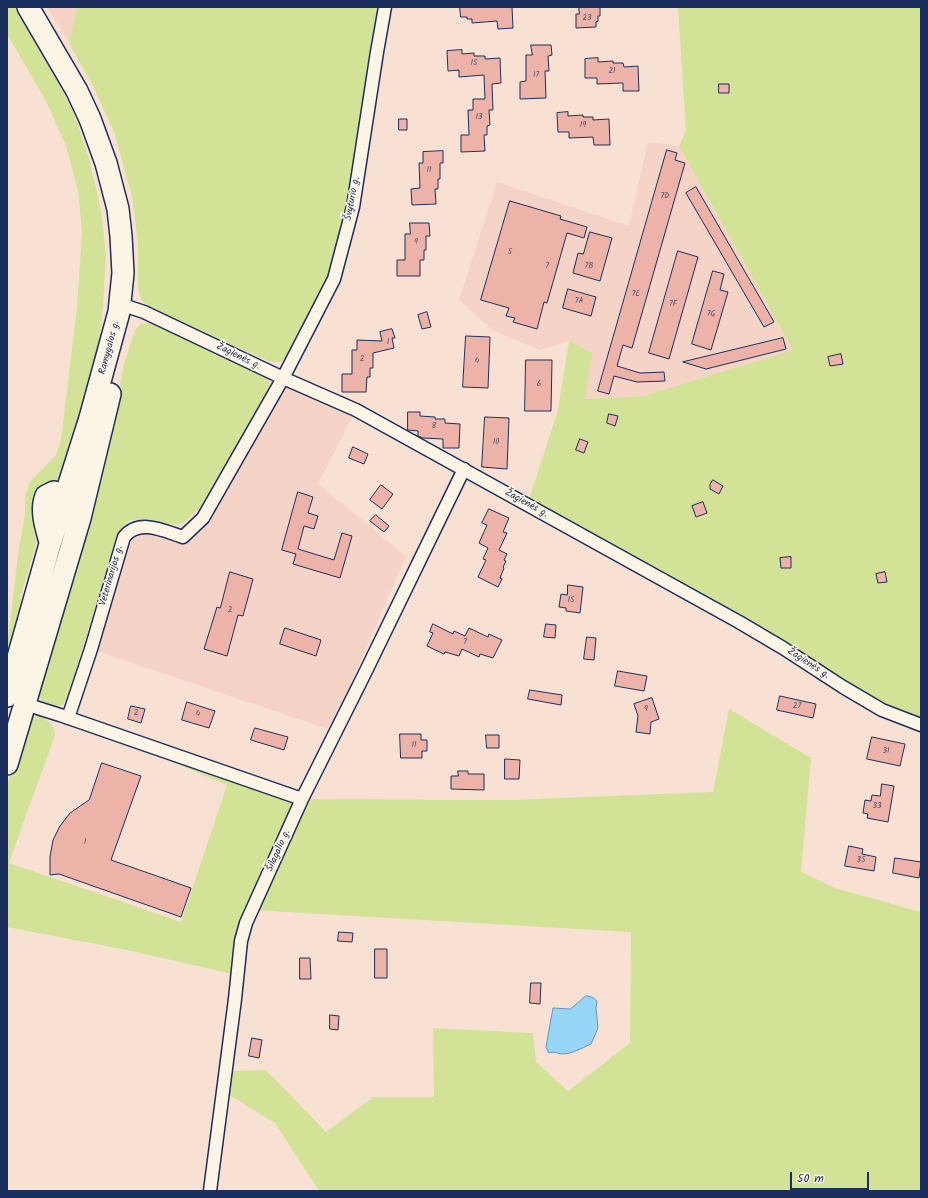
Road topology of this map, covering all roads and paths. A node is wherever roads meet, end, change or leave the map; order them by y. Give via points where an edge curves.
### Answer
1 (28, 7) edge
2 (385, 7) edge
3 (120, 308) junction
4 (283, 378) junction
5 (464, 469) junction
6 (66, 494) junction
7 (80, 518) junction
8 (16, 700) edge
9 (68, 718) junction
10 (921, 725) edge
11 (7, 764) edge
12 (302, 799) junction
13 (210, 1191) edge

1 - 3 highway, Ramygalos g. via 90,119 106,163 118,209 121,236 123,273
2 - 4 street, Švyturio g. via 353,207 336,272
3 - 4 street, Žagienės g. via 144,312
3 - 6 highway, Ramygalos g.
3 - 7 highway via 113,383
4 - 5 street, Žagienės g. via 356,410
4 - 9 street, Veterinarijos g. via 203,518 183,537 140,527 128,532 124,537
5 - 10 street, Žagienės g. via 739,622 882,710
5 - 12 street, Šilagalio g.
6 - 7 highway via 76,506
6 - 8 highway via 54,492 46,496 43,502 50,544
7 - 8 highway
8 - 9 street
8 - 11 highway
9 - 12 street
12 - 13 street, Šilagalio g. via 251,910 241,941

